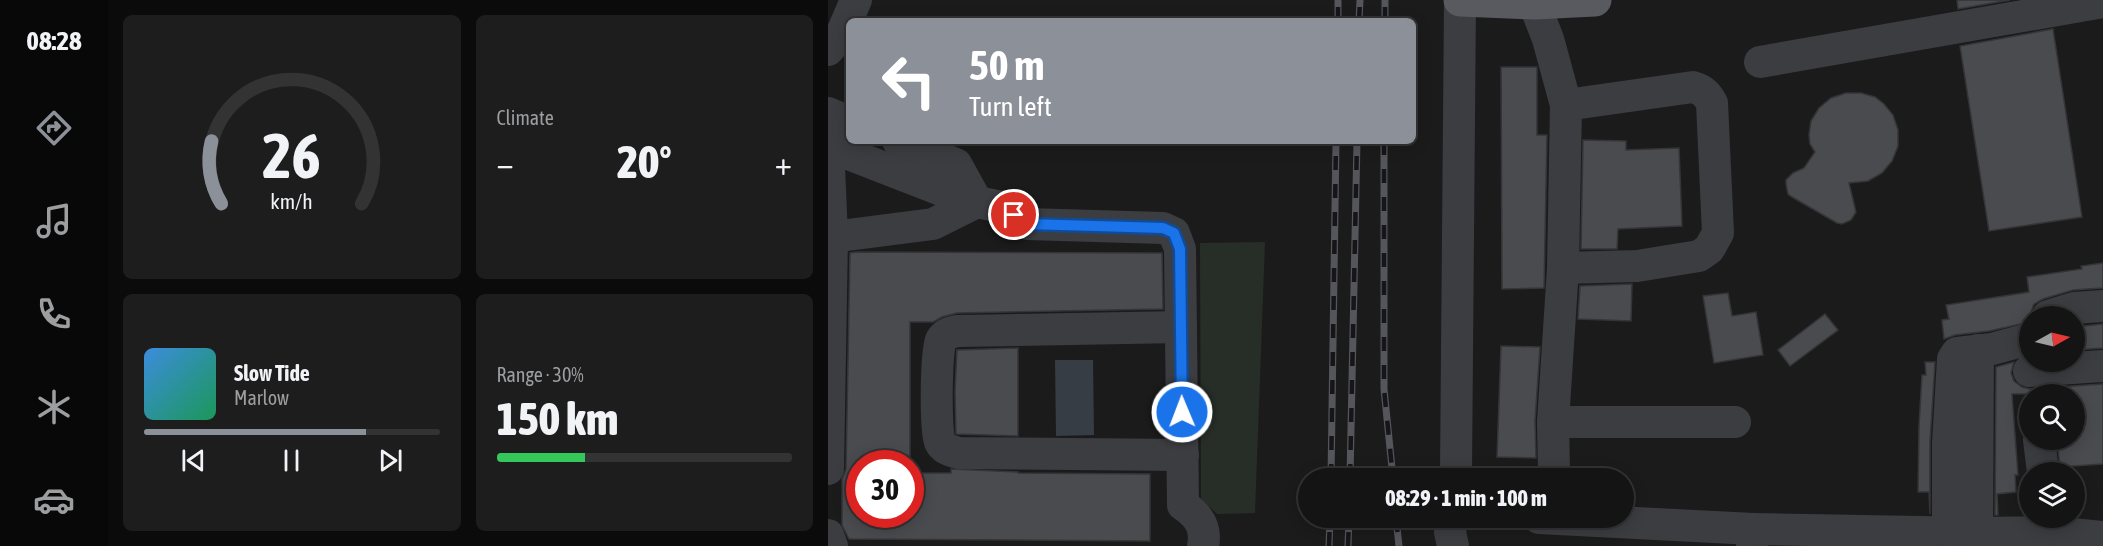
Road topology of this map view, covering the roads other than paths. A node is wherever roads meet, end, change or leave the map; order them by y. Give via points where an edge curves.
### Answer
1 (856, 0) edge
2 (1460, 0) edge
3 (1595, 0) edge
4 (2103, 2) edge
5 (1534, 3) junction
6 (848, 18) edge
7 (846, 23) edge
8 (828, 50) edge
9 (1760, 62) dead end
10 (1566, 105) junction
11 (828, 113) edge
12 (846, 121) edge
13 (828, 144) edge
14 (906, 144) edge
15 (963, 197) junction
16 (829, 199) edge
17 (832, 237) junction
18 (1563, 268) junction
19 (2103, 306) edge
20 (2085, 307) edge
21 (1181, 327) junction
22 (2019, 337) edge
23 (2103, 366) edge
24 (2031, 383) edge
25 (1553, 422) junction
26 (1735, 422) dead end
27 (1183, 455) junction
28 (1457, 468) edge
29 (1554, 468) edge
30 (828, 469) edge
31 (1634, 526) edge
32 (1451, 528) edge
33 (1962, 532) junction
34 (2051, 532) edge
35 (828, 535) edge
36 (1753, 537) edge
37 (2103, 537) edge
38 (832, 546) edge
39 (1203, 546) edge
40 (1453, 546) edge

1 - 6 street
2 - 5 main road
2 - 28 street
3 - 5 main road
4 - 9 street
5 - 10 street
7 - 8 street
10 - 18 street
10 - 18 street via 1693,87 1702,90 1712,103 1718,233 1709,249 1699,256 1637,266
11 - 12 street
13 - 15 street
13 - 16 street
14 - 15 street via 956,164
15 - 17 street via 933,224
15 - 21 street via 1002,207 1027,224 1163,228 1174,233 1180,249
16 - 17 street
17 - 30 street
18 - 25 street
19 - 20 street
21 - 27 street
21 - 27 street via 947,334 940,341 938,359 937,429 945,449 959,453
22 - 33 street via 1992,349 1978,350
23 - 24 street
25 - 26 street
25 - 29 street
27 - 39 street via 1183,505 1204,528
31 - 36 street
32 - 40 street
33 - 34 street
33 - 36 street
34 - 37 street
35 - 38 street

